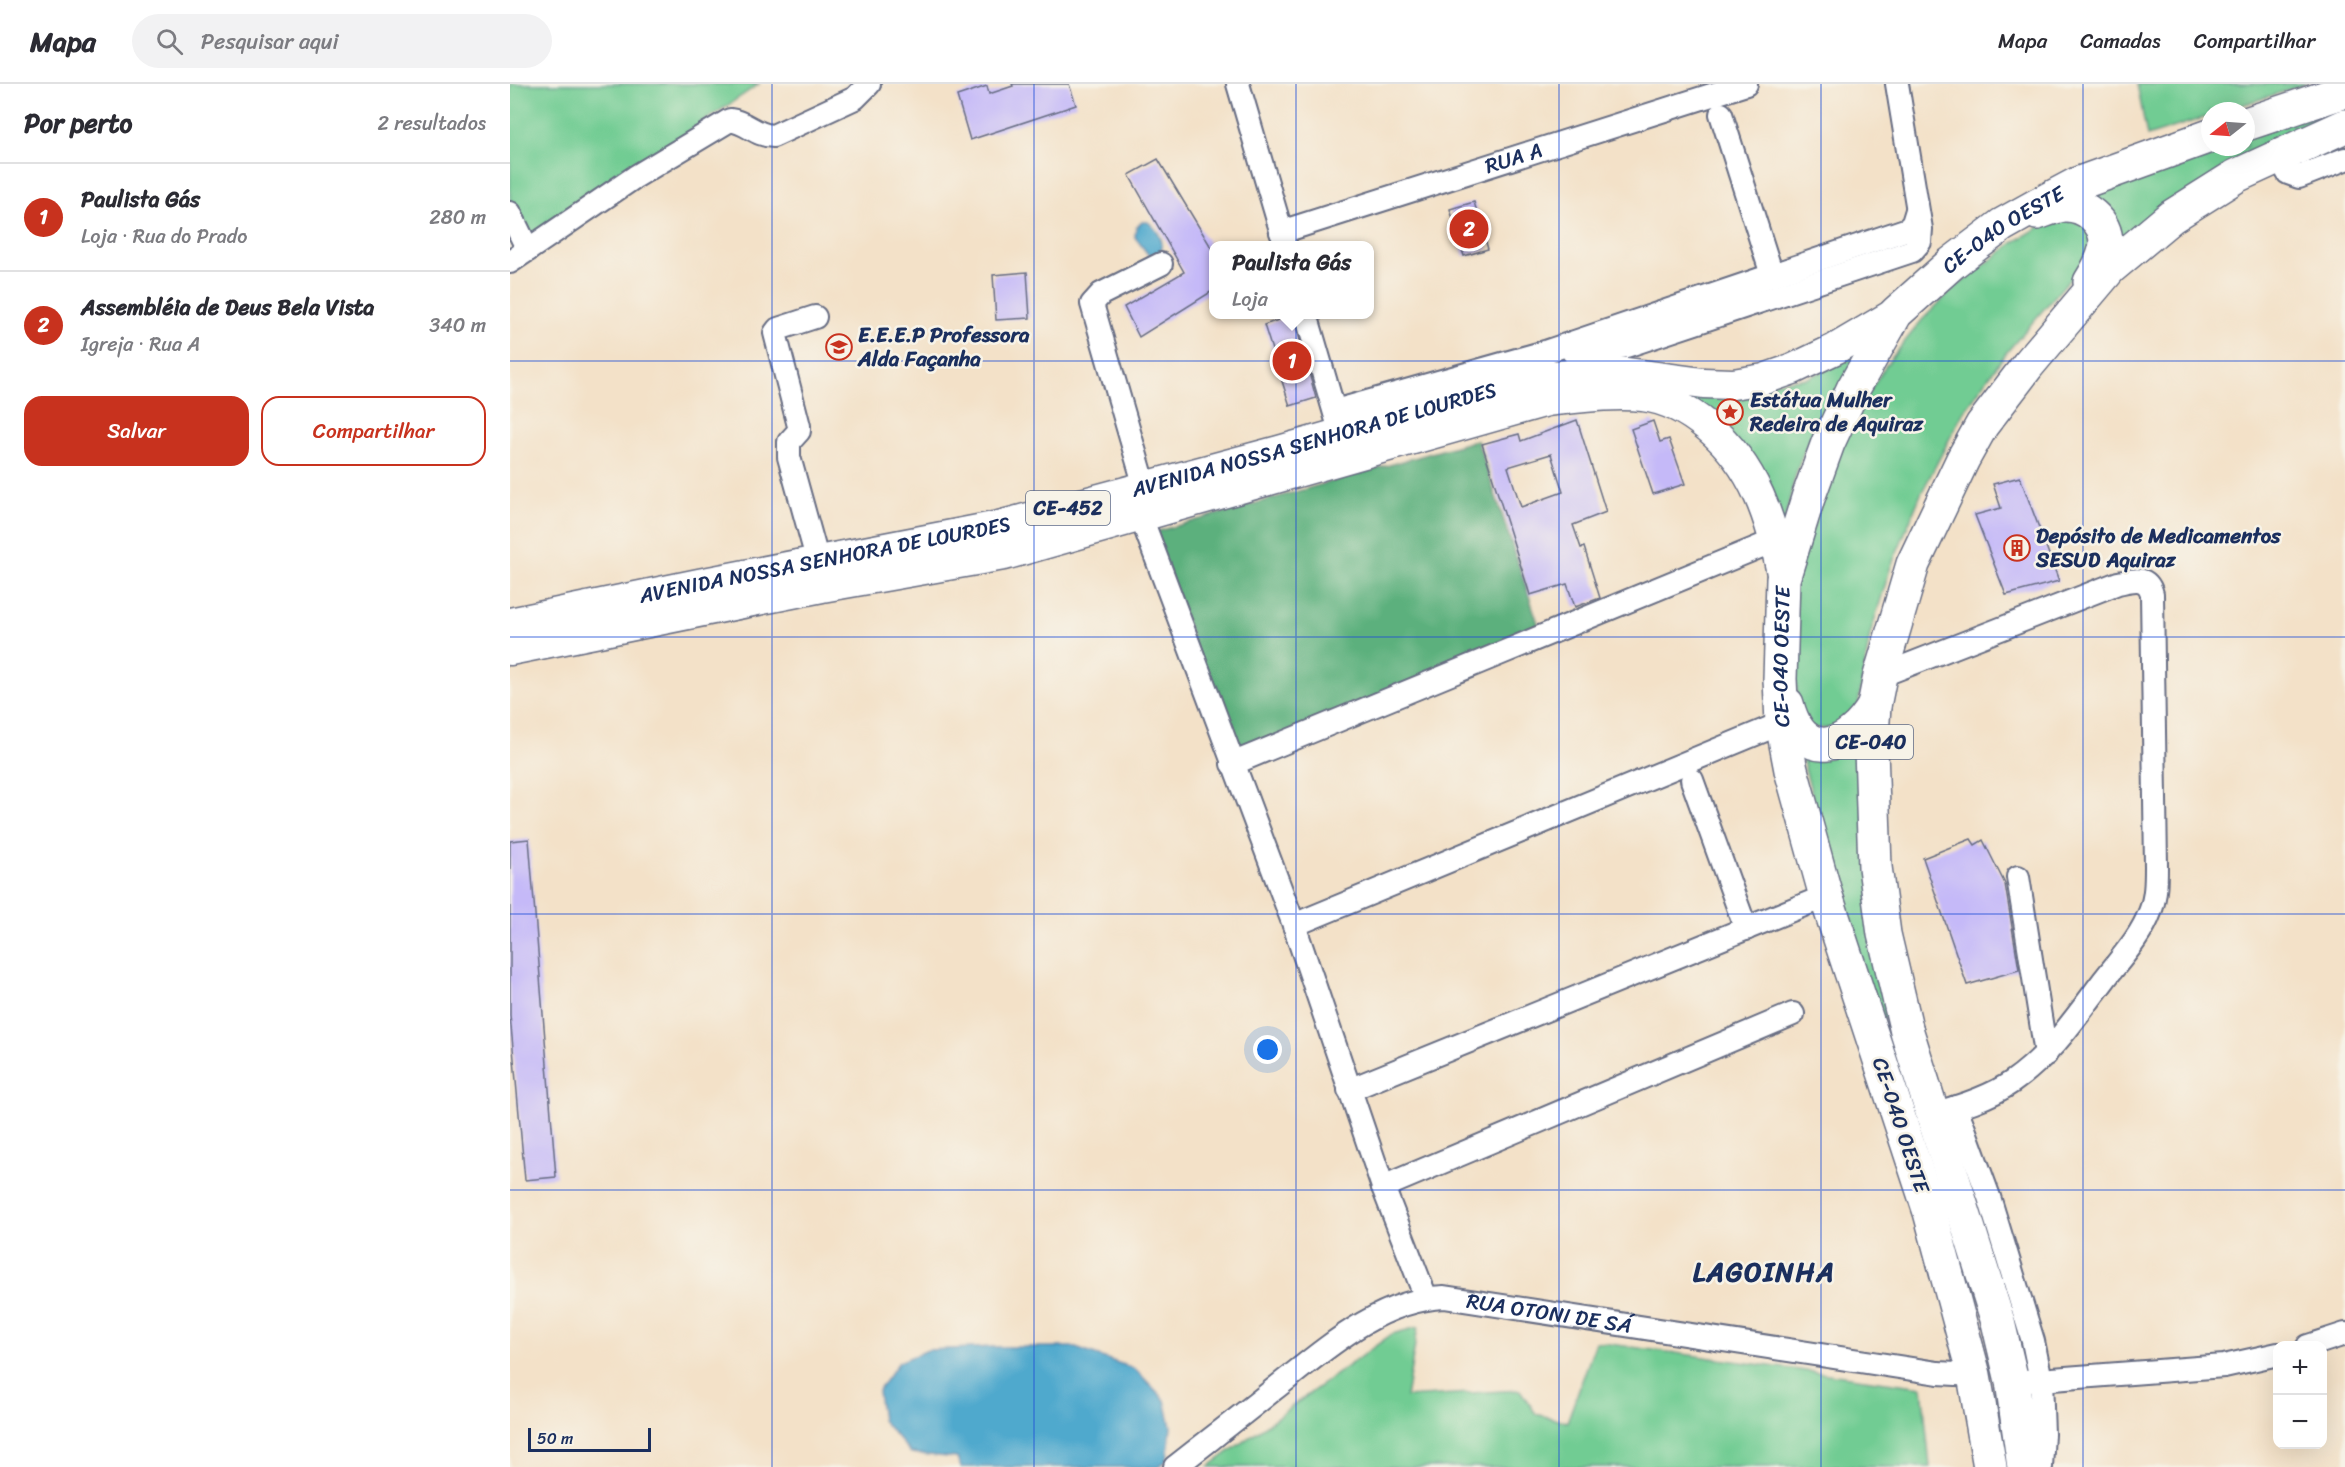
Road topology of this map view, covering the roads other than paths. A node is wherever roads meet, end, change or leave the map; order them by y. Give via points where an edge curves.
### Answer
1 (869, 84) edge
2 (1238, 84) edge
3 (1746, 84) edge
4 (1897, 84) edge
5 (2345, 92) edge
6 (1721, 114) dead end
7 (2255, 121) edge
8 (2345, 126) edge
9 (2201, 139) edge
10 (2279, 155) junction
11 (2345, 159) edge
12 (1917, 210) junction
13 (510, 213) edge
14 (2002, 225) junction
15 (1283, 239) edge
16 (519, 256) edge
17 (1161, 264) dead end
18 (1772, 275) junction
19 (1896, 313) junction
20 (2071, 315) junction
21 (815, 317) dead end
22 (1307, 319) edge
23 (1545, 352) junction
24 (1341, 434) junction
25 (1145, 487) junction
26 (1140, 517) junction
27 (1776, 540) junction
28 (818, 562) junction
29 (1782, 579) junction
30 (510, 623) edge
31 (510, 650) edge
32 (1780, 679) junction
33 (1877, 691) junction
34 (1782, 723) junction
35 (1232, 764) junction
36 (1692, 780) dead end
37 (2018, 878) dead end
38 (1826, 896) junction
39 (1294, 925) junction
40 (1746, 929) junction
41 (1793, 1014) dead end
42 (2046, 1054) junction
43 (1349, 1090) junction
44 (1944, 1111) junction
45 (1383, 1187) junction
46 (1426, 1298) junction
47 (2345, 1334) edge
48 (2323, 1341) edge
49 (2273, 1355) edge
50 (1974, 1375) junction
51 (2026, 1381) junction
52 (1175, 1467) edge
53 (1990, 1467) edge
54 (2024, 1467) edge
55 (2041, 1467) edge

1 - 16 street via 855,98 773,136 764,136 740,121 730,120 635,177
2 - 15 street
3 - 15 street, RUA A
4 - 12 street
5 - 7 highway
6 - 18 street
8 - 10 highway, CE-040
9 - 14 highway, CE-040 OESTE via 2077,184
10 - 11 street via 2288,173 2299,177
10 - 20 highway, CE-040 OESTE / CE-040 via 2236,176 2170,217 2110,268
12 - 18 street via 1908,229
12 - 23 street via 1920,242 1902,255 1626,346
13 - 16 street
14 - 19 highway, CE-040 OESTE
14 - 20 highway via 2064,206 2084,208 2099,222 2106,244 2102,258
17 - 25 street via 1101,294 1092,304
18 - 23 street
19 - 24 main road, AVENIDA NOSSA SENHORA DE LOURDES / CE-452 via 1835,349 1764,379 1733,384 1620,372 1552,376
19 - 29 highway, CE-040 OESTE via 1852,389 1828,443
20 - 33 highway, CE-040 OESTE / CE-040 via 1996,405 1963,459 1913,564
21 - 28 street via 775,333 799,426 789,442 789,457
22 - 24 street
23 - 24 street
24 - 25 main road, AVENIDA NOSSA SENHORA DE LOURDES / CE-452
24 - 26 main road, AVENIDA NOSSA SENHORA DE LOURDES / CE-452
24 - 27 main road, AVENIDA NOSSA SENHORA DE LOURDES / CE-452 via 1547,401 1611,395 1670,402 1695,416 1741,462 1756,486
25 - 28 main road, AVENIDA NOSSA SENHORA DE LOURDES / CE-452 via 999,526
26 - 31 main road, AVENIDA NOSSA SENHORA DE LOURDES / CE-452 via 1004,555
26 - 35 street
27 - 29 main road, CE-452
27 - 35 street
28 - 30 main road, AVENIDA NOSSA SENHORA DE LOURDES / CE-452
29 - 32 highway, CE-040 OESTE
32 - 33 highway via 1795,727 1823,745 1856,731
32 - 34 highway, CE-040 OESTE
33 - 42 street via 2118,583 2138,579 2150,586 2156,891 2142,929
33 - 44 highway, CE-040 OESTE / CE-040 via 1871,749 1881,914 1900,1009
34 - 38 highway, CE-040 OESTE
34 - 39 street
35 - 39 street
36 - 40 street
37 - 42 street
38 - 40 street
38 - 50 highway, CE-040 OESTE via 1930,1212
39 - 43 street
40 - 43 street
41 - 45 street
42 - 44 street via 2012,1082 1987,1096
43 - 45 street
44 - 51 highway, CE-040 OESTE / CE-040 via 1998,1322
45 - 46 street
46 - 50 street, RUA OTONI DE SÁ via 1444,1297 1938,1373
46 - 52 street, RUA OTONI DE SÁ via 1380,1314 1331,1345
47 - 48 street
49 - 51 street via 2224,1366
50 - 53 highway, CE-040 OESTE
51 - 54 highway, CE-040 OESTE / CE-040
51 - 55 street via 2043,1434

